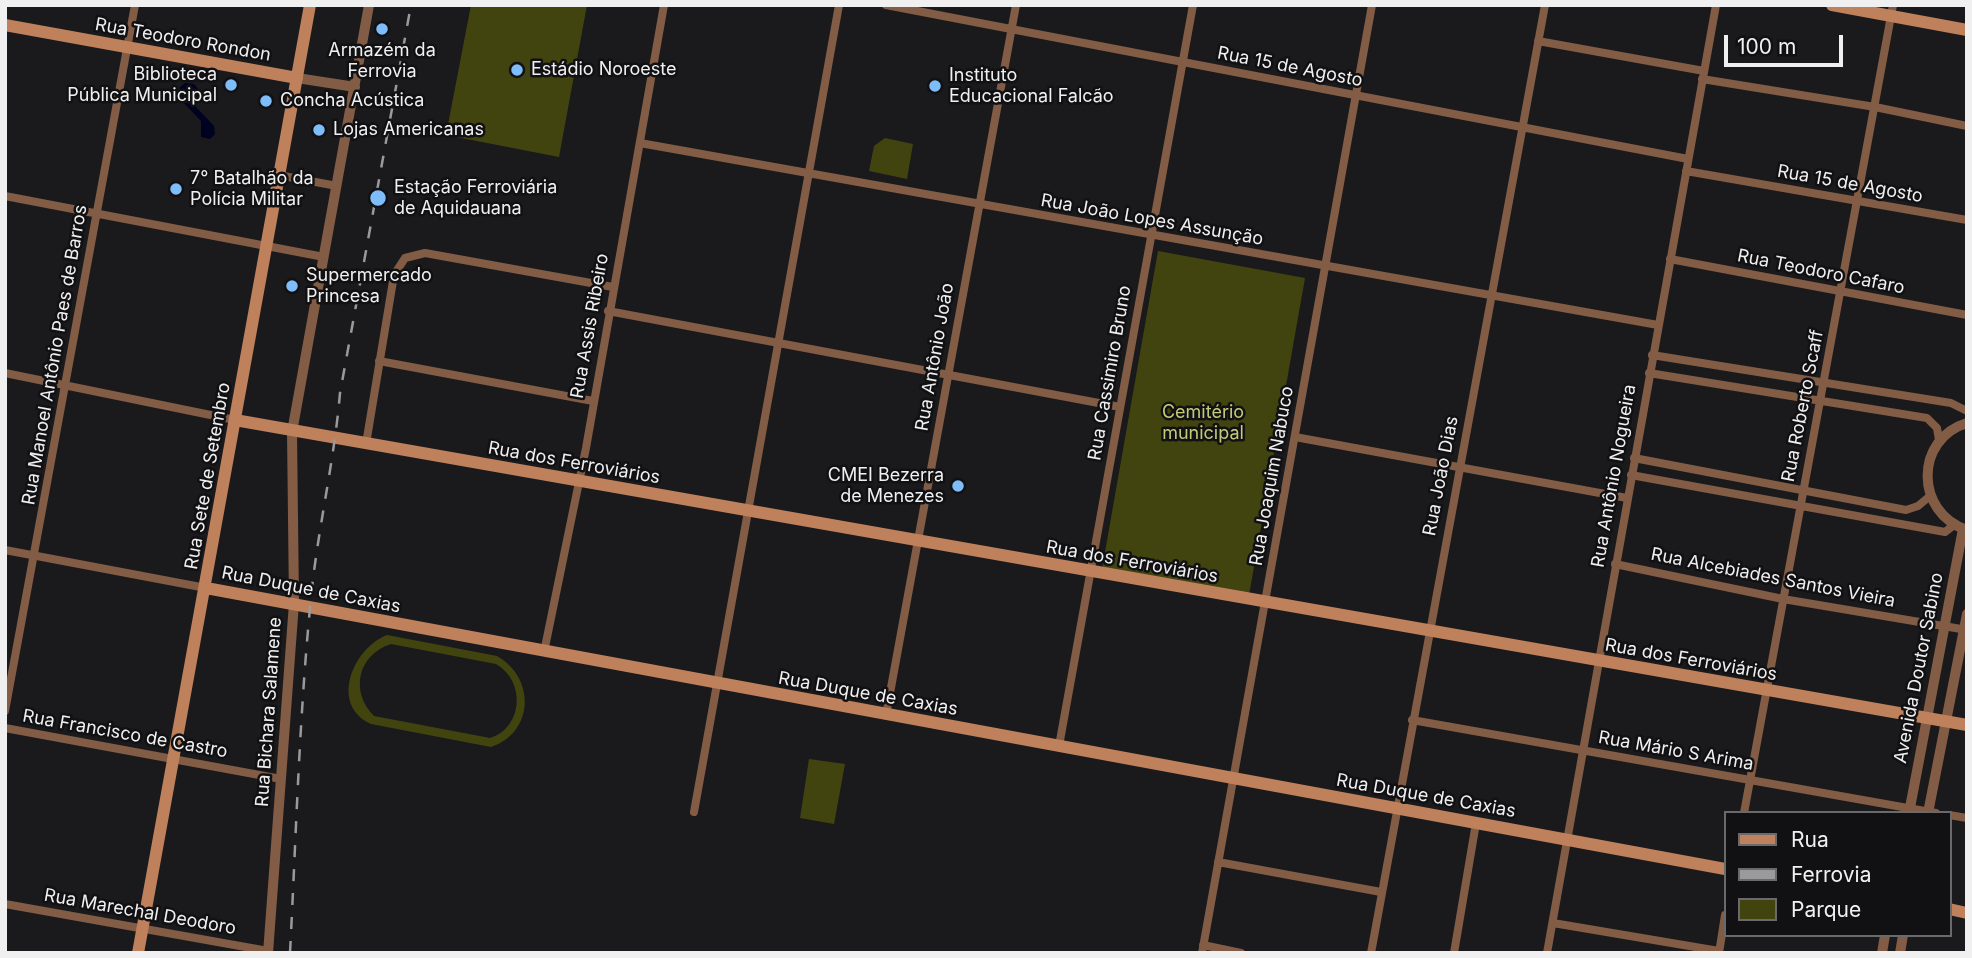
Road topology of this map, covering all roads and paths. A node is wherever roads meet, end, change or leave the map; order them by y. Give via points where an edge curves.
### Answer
1 (135, 5) edge
2 (310, 5) edge
3 (369, 5) edge
4 (664, 5) edge
5 (839, 5) edge
6 (886, 5) edge
7 (1016, 5) edge
8 (1193, 5) edge
9 (1372, 5) edge
10 (1545, 5) edge
11 (1716, 5) edge
12 (1832, 5) edge
13 (1892, 11) edge
14 (5, 25) edge
15 (1011, 30) junction
16 (1967, 30) edge
17 (1538, 41) junction
18 (127, 47) junction
19 (1182, 63) junction
20 (1703, 75) junction
21 (297, 78) junction
22 (355, 87) junction
23 (1356, 96) junction
24 (1875, 107) junction
25 (1967, 126) edge
26 (1522, 128) junction
27 (640, 143) junction
28 (1688, 159) junction
29 (1686, 171) junction
30 (809, 174) junction
31 (278, 176) junction
32 (337, 186) junction
33 (5, 196) edge
34 (1857, 201) junction
35 (979, 205) junction
36 (97, 213) junction
37 (1967, 220) edge
38 (1151, 236) junction
39 (266, 245) junction
40 (324, 257) junction
41 (1670, 259) junction
42 (1325, 267) junction
43 (612, 287) junction
44 (1840, 292) junction
45 (1490, 297) junction
46 (608, 311) junction
47 (1967, 315) edge
48 (1658, 325) junction
49 (778, 343) junction
50 (1652, 355) junction
51 (379, 361) junction
52 (5, 373) edge
53 (1649, 373) junction
54 (948, 375) junction
55 (1824, 383) junction
56 (65, 385) junction
57 (593, 401) junction
58 (1820, 401) junction
59 (1120, 407) junction
60 (1967, 411) edge
61 (235, 420) junction
62 (1967, 422) edge
63 (292, 432) junction
64 (1294, 437) junction
65 (1939, 440) junction
66 (366, 444) junction
67 (1634, 458) junction
68 (1459, 465) junction
69 (1631, 475) junction
70 (578, 482) junction
71 (1804, 490) junction
72 (1930, 496) junction
73 (1627, 498) junction
74 (1801, 506) junction
75 (747, 512) junction
76 (1961, 528) edge
77 (917, 542) junction
78 (5, 550) edge
79 (34, 555) junction
80 (1615, 564) junction
81 (1090, 572) junction
82 (206, 587) junction
83 (1783, 599) junction
84 (295, 603) junction
85 (1265, 603) junction
86 (1967, 614) edge
87 (1945, 625) junction
88 (1965, 629) edge
89 (1428, 632) junction
90 (544, 652) junction
91 (1597, 662) junction
92 (715, 684) junction
93 (1767, 690) junction
94 (5, 711) edge
95 (886, 715) junction
96 (1927, 718) junction
97 (1412, 720) junction
98 (1945, 722) junction
99 (1967, 725) edge
100 (5, 728) edge
101 (1059, 746) junction
102 (1582, 750) junction
103 (174, 759) junction
104 (281, 779) junction
105 (1233, 779) junction
106 (1750, 780) junction
107 (1396, 808) junction
108 (1744, 811) edge
109 (1909, 811) edge
110 (1930, 811) edge
111 (694, 812) dead end
112 (1476, 823) junction
113 (1569, 840) junction
114 (1218, 862) junction
115 (1724, 869) edge
116 (1381, 892) junction
117 (5, 904) edge
118 (1724, 921) edge
119 (1553, 923) junction
120 (143, 928) junction
121 (1203, 949) edge
122 (268, 952) edge
123 (1719, 952) edge
124 (138, 953) edge
125 (1241, 953) edge
126 (1371, 953) edge
127 (1454, 953) edge
128 (1547, 953) edge

1 - 18 street, Rua Manoel Antônio Paes de Barros
2 - 21 main road, Rua Sete de Setembro
3 - 22 street, Rua Bichara Salamene
4 - 27 street, Rua Assis Ribeiro
5 - 30 street
6 - 15 street, Rua 15 de Agosto
7 - 15 street, Rua Antônio João
8 - 19 street, Rua Cassimiro Bruno
9 - 23 street, Rua Joaquim Nabuco
10 - 17 street, Rua João Dias
11 - 20 street, Rua Antônio Nogueira
12 - 13 main road
13 - 16 main road
13 - 24 street, Rua Roberto Scaff
14 - 18 main road, Rua Teodoro Rondon
15 - 19 street, Rua 15 de Agosto
15 - 35 street, Rua Antônio João
17 - 20 street
17 - 26 street, Rua João Dias
18 - 21 main road, Rua Teodoro Rondon
18 - 36 street, Rua Manoel Antônio Paes de Barros
19 - 23 street, Rua 15 de Agosto
19 - 38 street, Rua Cassimiro Bruno
20 - 24 street
20 - 28 street, Rua Antônio Nogueira
21 - 22 street, Rua Teodoro Rondon
21 - 31 main road, Rua Sete de Setembro
22 - 32 street, Rua Bichara Salamene
23 - 26 street, Rua 15 de Agosto
23 - 42 street, Rua Joaquim Nabuco
24 - 25 street
24 - 34 street, Rua Roberto Scaff
26 - 28 street, Rua 15 de Agosto
26 - 45 street, Rua João Dias
27 - 30 street, Rua João Lopes Assunção
27 - 43 street, Rua Assis Ribeiro
28 - 29 street, Rua Antônio Nogueira
29 - 34 street, Rua 15 de Agosto
29 - 41 street, Rua Antônio Nogueira
30 - 35 street, Rua João Lopes Assunção
30 - 49 street
31 - 32 street
31 - 39 main road, Rua Sete de Setembro
32 - 40 street, Rua Bichara Salamene
33 - 36 street
34 - 37 street, Rua 15 de Agosto
34 - 44 street, Rua Roberto Scaff
35 - 38 street, Rua João Lopes Assunção
35 - 54 street, Rua Antônio João
36 - 39 street
36 - 56 street, Rua Manoel Antônio Paes de Barros
38 - 42 street, Rua João Lopes Assunção
38 - 59 street, Rua Cassimiro Bruno
39 - 40 street
39 - 61 main road, Rua Sete de Setembro
40 - 63 street, Rua Bichara Salamene
41 - 44 street, Rua Teodoro Cafaro
41 - 48 street, Rua Antônio Nogueira
42 - 45 street, Rua João Lopes Assunção
42 - 64 street, Rua Joaquim Nabuco
43 - 46 street, Rua Assis Ribeiro
43 - 51 street via 425,253 405,258 394,275
44 - 47 street, Rua Teodoro Cafaro
44 - 55 street, Rua Roberto Scaff
45 - 48 street, Rua João Lopes Assunção
45 - 68 street, Rua João Dias
46 - 49 street
46 - 57 street, Rua Assis Ribeiro
48 - 50 street, Rua Antônio Nogueira
49 - 54 street
49 - 75 street
50 - 53 street, Rua Antônio Nogueira
50 - 55 street
51 - 57 street
51 - 66 street
52 - 56 street
53 - 58 street
53 - 67 street, Rua Antônio Nogueira
54 - 59 street
54 - 77 street, Rua Antônio João
55 - 58 street, Rua Roberto Scaff
55 - 60 street via 1951,403
56 - 61 street
56 - 79 street, Rua Manoel Antônio Paes de Barros
57 - 70 street, Rua Assis Ribeiro
58 - 65 street via 1927,418 1937,428
58 - 71 street, Rua Roberto Scaff
59 - 81 street, Rua Cassimiro Bruno
61 - 63 main road
61 - 82 main road, Rua Sete de Setembro
62 - 65 street
63 - 66 main road, Rua dos Ferroviários
63 - 84 street, Rua Bichara Salamene
64 - 68 street
64 - 85 street, Rua Joaquim Nabuco
65 - 72 street via 1927,466
66 - 70 main road, Rua dos Ferroviários
67 - 69 street, Rua Antônio Nogueira
67 - 71 street
68 - 73 street
68 - 89 street, Rua João Dias
69 - 73 street, Rua Antônio Nogueira
69 - 74 street
70 - 75 main road, Rua dos Ferroviários
70 - 90 street, Rua Assis Ribeiro
71 - 72 street via 1906,510
71 - 74 street, Rua Roberto Scaff
72 - 76 street via 1944,517
73 - 80 street, Rua Antônio Nogueira
74 - 76 street via 1945,533
74 - 83 street, Rua Roberto Scaff
75 - 77 main road, Rua dos Ferroviários
75 - 92 street
76 - 87 street, Avenida Doutor Sabino
77 - 81 main road, Rua dos Ferroviários
77 - 95 street, Rua Antônio João
78 - 79 street, Rua Duque de Caxias
79 - 82 street, Rua Duque de Caxias
79 - 94 street, Rua Manoel Antônio Paes de Barros
80 - 83 street, Rua Alcebiades Santos Vieira
80 - 91 street, Rua Antônio Nogueira
81 - 85 main road, Rua dos Ferroviários
81 - 101 street, Rua Cassimiro Bruno
82 - 84 main road, Rua Duque de Caxias
82 - 103 main road, Rua Sete de Setembro
83 - 87 street, Rua Alcebiades Santos Vieira
83 - 93 street, Rua Roberto Scaff
84 - 90 main road, Rua Duque de Caxias
84 - 104 street, Rua Bichara Salamene
85 - 89 main road, Rua dos Ferroviários
85 - 105 street, Rua Joaquim Nabuco
86 - 88 street, Avenida Doutor Sabino
87 - 88 street, Rua Alcebiades Santos Vieira
87 - 96 street, Avenida Doutor Sabino
88 - 98 street, Avenida Doutor Sabino
89 - 91 main road, Rua dos Ferroviários
89 - 97 street, Rua João Dias
90 - 92 main road, Rua Duque de Caxias
91 - 93 main road, Rua dos Ferroviários
91 - 102 street, Rua Antônio Nogueira
92 - 95 main road, Rua Duque de Caxias
92 - 111 street
93 - 96 main road, Rua dos Ferroviários
93 - 106 street, Rua Roberto Scaff
95 - 101 main road, Rua Duque de Caxias
96 - 98 main road, Rua dos Ferroviários
96 - 109 street, Avenida Doutor Sabino
97 - 102 street, Rua Mário S Arima
97 - 107 street, Rua João Dias
98 - 99 main road, Rua dos Ferroviários
98 - 110 street, Avenida Doutor Sabino
100 - 103 street, Rua Francisco de Castro
101 - 105 main road, Rua Duque de Caxias
102 - 106 street, Rua Mário S Arima
102 - 113 street, Rua Antônio Nogueira
103 - 104 street, Rua Francisco de Castro
103 - 120 main road, Rua Sete de Setembro
104 - 122 street, Rua Bichara Salamene
105 - 107 main road, Rua Duque de Caxias
105 - 114 street, Rua Joaquim Nabuco
106 - 108 street, Rua Roberto Scaff
106 - 109 street, Rua Mário S Arima
107 - 112 main road, Rua Duque de Caxias
107 - 116 street, Rua João Dias
112 - 113 main road, Rua Duque de Caxias
112 - 127 street
113 - 115 main road, Rua Duque de Caxias
113 - 119 street, Rua Antônio Nogueira
114 - 116 street
114 - 121 street, Rua Joaquim Nabuco
116 - 126 street, Rua João Dias
117 - 120 street, Rua Marechal Deodoro
118 - 123 street
119 - 123 street
119 - 128 street, Rua Antônio Nogueira
120 - 122 street, Rua Marechal Deodoro
120 - 124 main road, Rua Sete de Setembro
121 - 125 street

